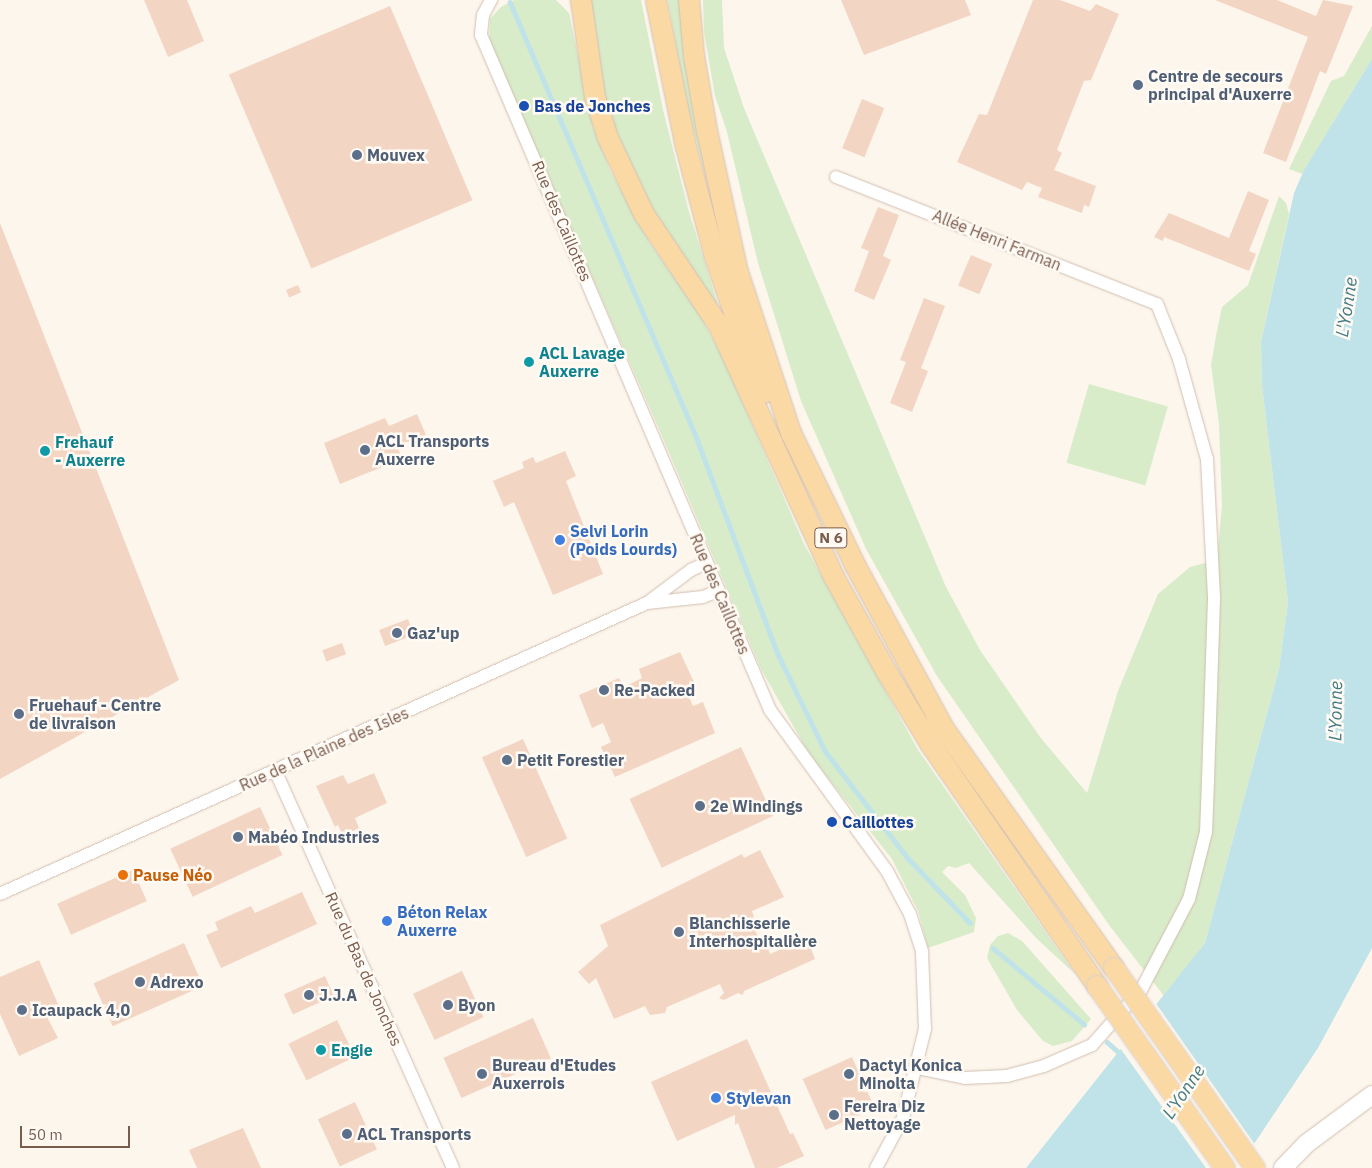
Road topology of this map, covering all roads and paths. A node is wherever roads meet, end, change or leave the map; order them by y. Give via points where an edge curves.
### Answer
1 (570, 0) edge
2 (581, 0) edge
3 (656, 0) edge
4 (689, 0) edge
5 (486, 2) edge
6 (583, 21) junction
7 (836, 177) dead end
8 (742, 336) junction
9 (774, 446) junction
10 (706, 563) junction
11 (718, 591) junction
12 (647, 603) junction
13 (944, 729) junction
14 (276, 770) junction
15 (0, 894) edge
16 (917, 1068) junction
17 (1372, 1095) edge
18 (454, 1168) edge
19 (876, 1168) edge
20 (1226, 1168) edge
21 (1256, 1168) edge
22 (1283, 1168) edge

1 - 6 street
2 - 6 main road
3 - 8 main road, N 6 via 685,143 715,258
4 - 13 main road via 694,56 707,131 738,269 791,434 855,565
5 - 10 street, Rue des Caillottes via 481,35
6 - 9 main road via 595,98 625,177 644,214 719,326
7 - 16 street, Allée Henri Farman via 1157,304 1179,360 1206,459 1214,590 1206,832 1189,899 1141,990 1092,1044 1044,1066 1007,1076 966,1078
8 - 9 main road, N 6
8 - 13 main road, N 6 via 799,473 847,570 909,678
9 - 20 main road, N 6, bridge via 834,577 942,761
10 - 11 street, Rue des Caillottes
10 - 12 street, Rue de la Plaine des Isles via 691,570
11 - 12 street, Rue de la Plaine des Isles
11 - 16 street, Rue des Caillottes via 770,710 887,871 910,914 922,962 925,1030
12 - 14 street, Rue de la Plaine des Isles
13 - 21 main road, N 6, bridge
14 - 15 street, Rue de la Plaine des Isles
14 - 18 street, Rue du Bas de Jonches
16 - 19 street, Rue des Caillottes via 903,1118
17 - 22 street via 1306,1144

